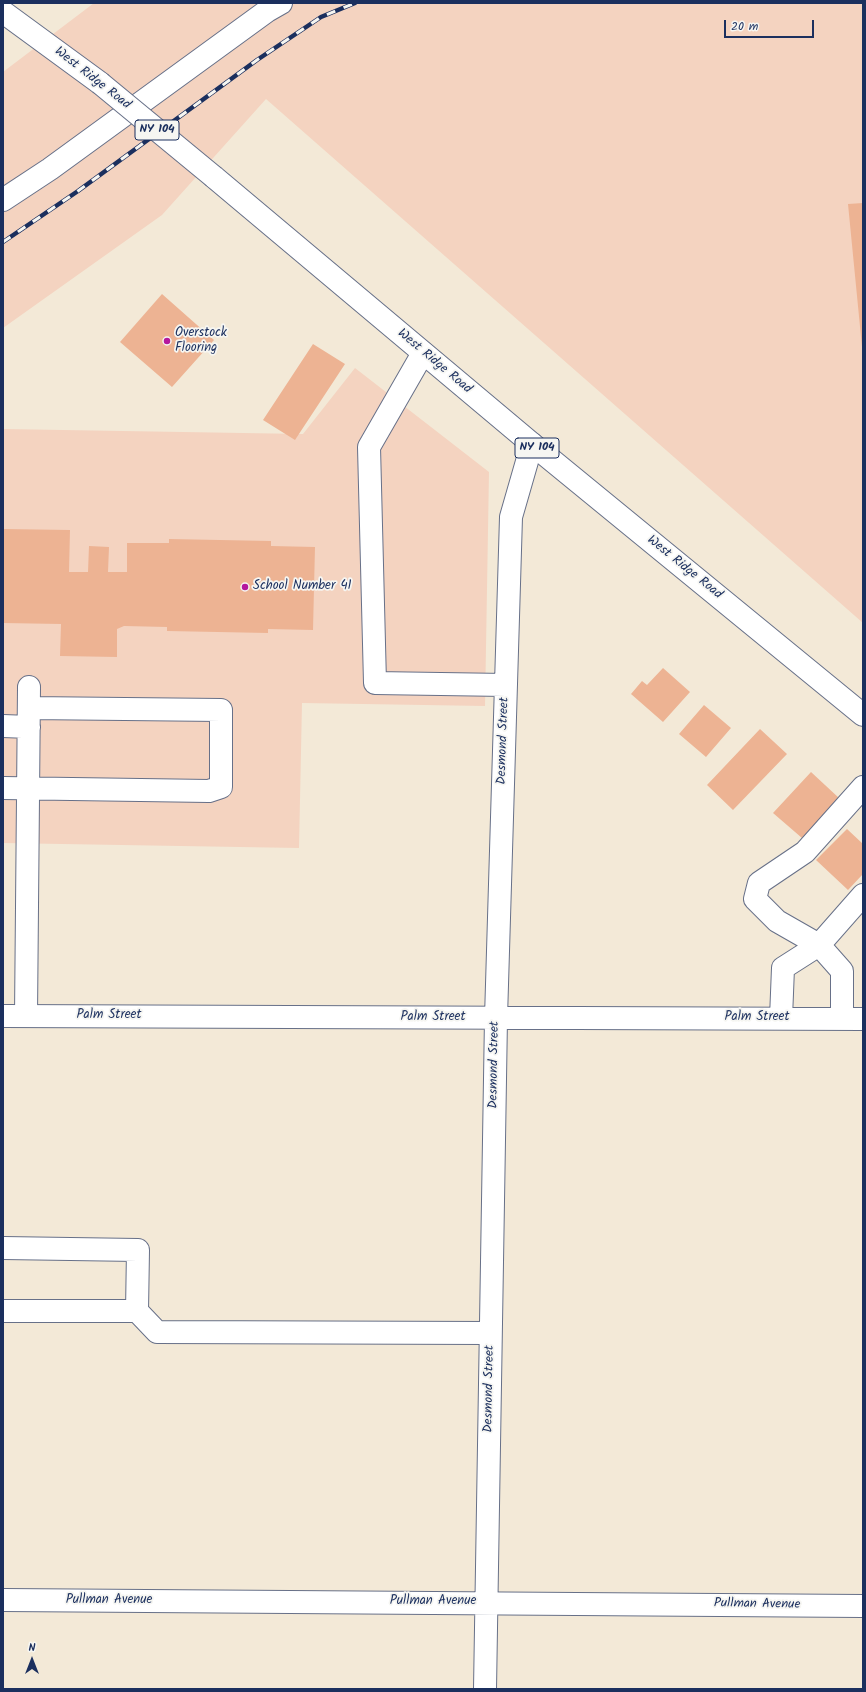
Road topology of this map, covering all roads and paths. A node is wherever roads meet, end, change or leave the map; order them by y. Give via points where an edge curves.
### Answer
1 (281, 3) edge
2 (3, 12) edge
3 (3, 200) edge
4 (423, 353) junction
5 (532, 444) junction
6 (506, 685) junction
7 (29, 707) junction
8 (863, 715) edge
9 (3, 726) edge
10 (863, 787) edge
11 (3, 788) edge
12 (29, 788) junction
13 (863, 895) edge
14 (819, 944) junction
15 (3, 1016) edge
16 (26, 1016) junction
17 (496, 1018) junction
18 (782, 1018) junction
19 (842, 1019) junction
20 (863, 1019) edge
21 (3, 1248) edge
22 (3, 1310) edge
23 (137, 1311) junction
24 (490, 1333) junction
25 (3, 1600) edge
26 (486, 1603) junction
27 (863, 1606) edge
28 (485, 1689) edge

1 - 3 main road
2 - 4 main road, West Ridge Road / NY 104, bridge via 100,83
4 - 5 main road, West Ridge Road / NY 104
4 - 6 main road via 369,447 375,683
5 - 6 main road, Desmond Street via 511,517
5 - 8 main road, West Ridge Road / NY 104
6 - 17 main road, Desmond Street
7 - 9 main road
7 - 12 main road
7 - 12 main road via 221,710 221,787 209,791
10 - 14 main road via 805,852 759,883 755,899 777,921
11 - 12 main road
12 - 16 main road
13 - 14 main road
14 - 18 main road via 783,968
14 - 19 main road via 842,971
15 - 16 main road, Palm Street
16 - 17 main road, Palm Street
17 - 18 main road, Palm Street
17 - 24 main road, Desmond Street
18 - 19 main road, Palm Street
19 - 20 main road, Palm Street
21 - 23 main road via 138,1250
22 - 23 main road
23 - 24 main road via 157,1332
24 - 26 main road, Desmond Street
25 - 26 main road, Pullman Avenue
26 - 27 main road, Pullman Avenue
26 - 28 main road, Desmond Street

